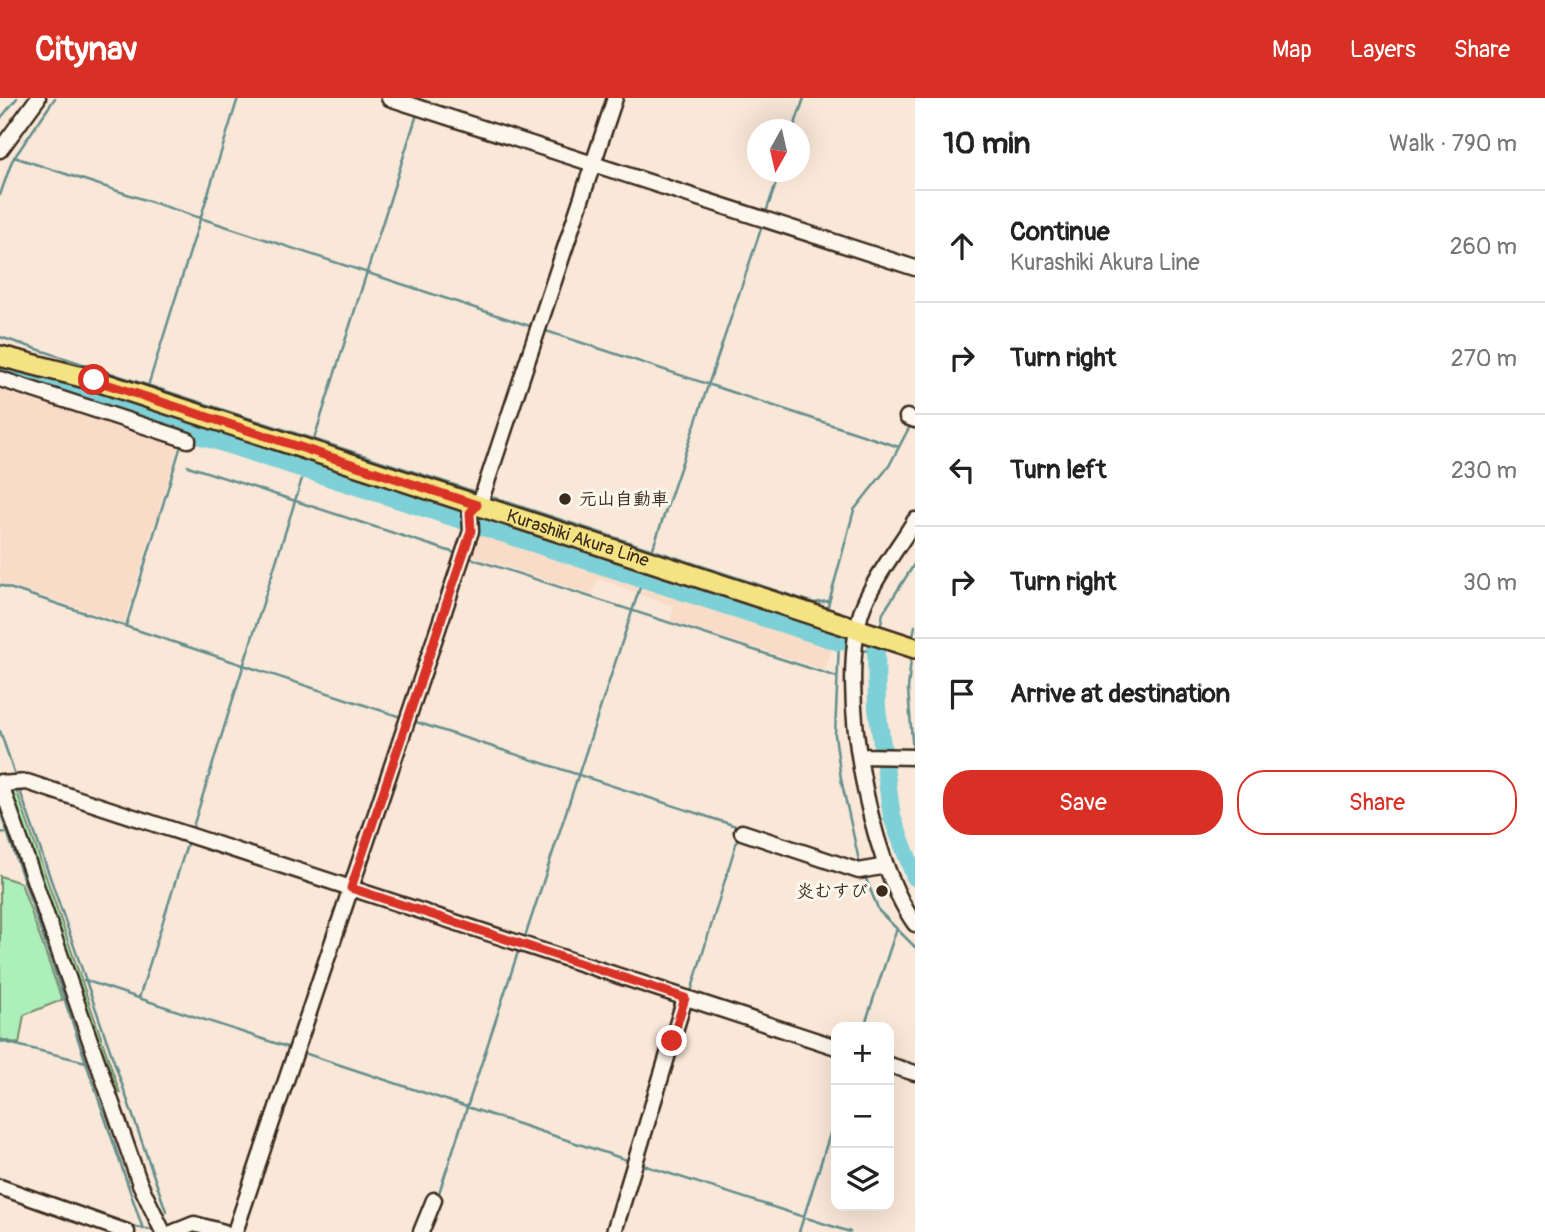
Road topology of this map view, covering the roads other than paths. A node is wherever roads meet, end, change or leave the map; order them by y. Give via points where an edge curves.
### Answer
1 (38, 98) edge
2 (389, 98) edge
3 (615, 98) edge
4 (417, 104) edge
5 (0, 150) edge
6 (595, 163) junction
7 (915, 268) edge
8 (0, 356) edge
9 (0, 379) edge
10 (185, 439) dead end
11 (477, 508) junction
12 (915, 520) edge
13 (858, 629) junction
14 (915, 648) edge
15 (860, 756) junction
16 (915, 757) edge
17 (9, 782) edge
18 (742, 832) dead end
19 (886, 866) junction
20 (351, 888) junction
21 (915, 924) edge
22 (685, 998) junction
23 (831, 1045) edge
24 (894, 1067) edge
25 (915, 1073) edge
26 (0, 1187) edge
27 (434, 1199) dead end
28 (177, 1230) edge
29 (127, 1232) edge
30 (163, 1232) edge
31 (224, 1232) edge
32 (234, 1232) edge
33 (422, 1232) edge
34 (614, 1232) edge

1 - 5 street
2 - 4 street
3 - 6 street
4 - 6 street
6 - 7 street
6 - 11 street
8 - 11 main road, Kurashiki Akura Line via 94,380
9 - 10 street
11 - 13 main road, Kurashiki Akura Line
11 - 20 street
12 - 13 street via 864,605
13 - 14 main road, Kurashiki Akura Line
13 - 15 street via 854,706
15 - 16 street
15 - 19 street via 869,811
17 - 20 street
17 - 30 street via 140,1184
18 - 19 street via 862,870
19 - 21 street
20 - 22 street
20 - 32 street
22 - 23 street
22 - 34 street
24 - 25 street
26 - 29 street
27 - 33 street
28 - 31 street via 194,1224

